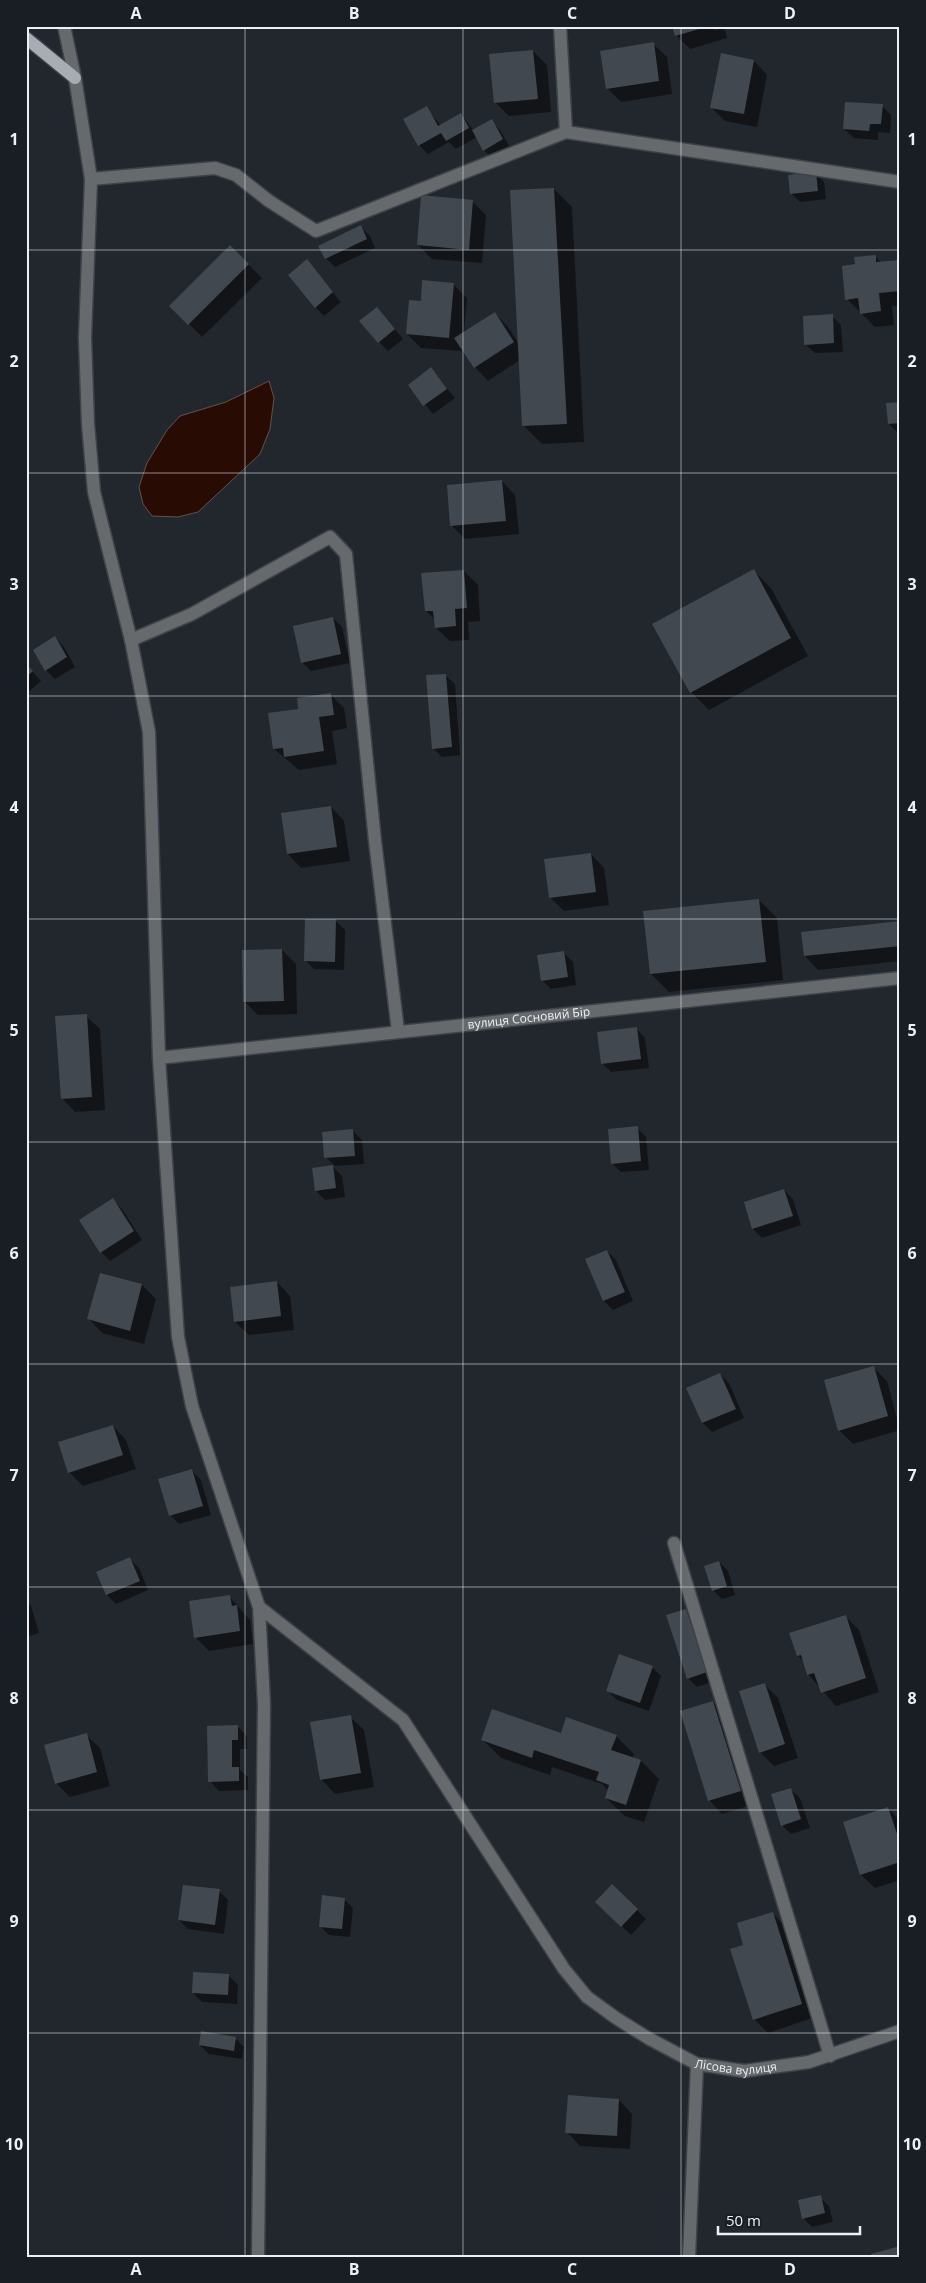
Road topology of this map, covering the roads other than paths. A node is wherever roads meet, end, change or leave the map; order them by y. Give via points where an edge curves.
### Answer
1 (64, 26) edge
2 (560, 26) edge
3 (26, 38) edge
4 (75, 78) junction
5 (566, 132) junction
6 (91, 180) junction
7 (900, 182) edge
8 (131, 640) junction
9 (900, 978) edge
10 (398, 1031) junction
11 (159, 1058) junction
12 (674, 1543) dead end
13 (259, 1608) junction
14 (900, 2031) edge
15 (830, 2056) junction
16 (697, 2064) junction
17 (258, 2257) edge
18 (689, 2257) edge

1 - 4 street
2 - 5 street
3 - 4 main road
4 - 6 street
5 - 6 street via 316,231 236,175 215,168
5 - 7 street
6 - 8 street via 85,338 88,424 94,492
8 - 10 street via 192,614 330,537 346,554
8 - 11 street via 149,732
9 - 10 street, вулиця Сосновий Бір
10 - 11 street, вулиця Сосновий Бір
11 - 13 street via 178,1337 192,1406
12 - 15 street
13 - 16 street via 403,1720 564,1969 587,1996 648,2038
13 - 17 street via 264,1704
14 - 15 street, Лісова вулиця
15 - 16 street, Лісова вулиця via 744,2072
16 - 18 street, Лісова вулиця

